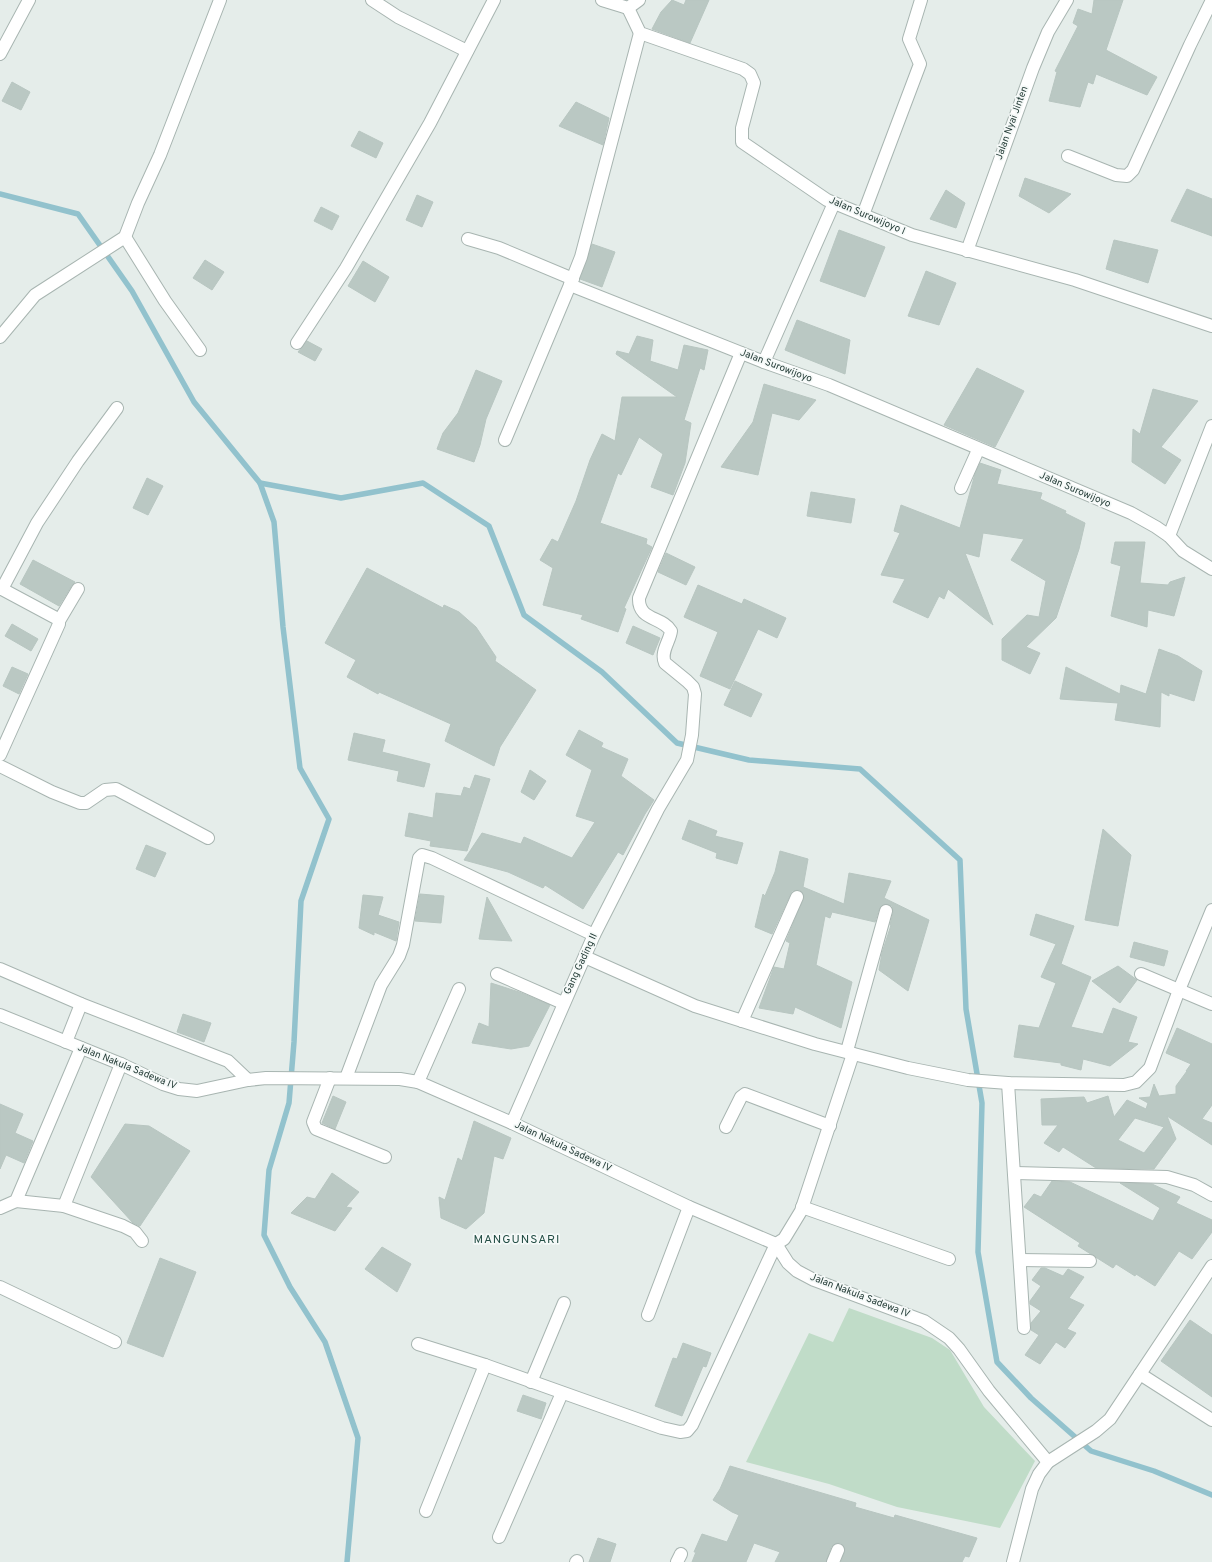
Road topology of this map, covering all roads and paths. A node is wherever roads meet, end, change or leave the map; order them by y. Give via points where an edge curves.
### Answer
1 (29, 0) edge
2 (220, 0) edge
3 (372, 0) edge
4 (494, 0) edge
5 (602, 0) edge
6 (639, 0) edge
7 (921, 0) edge
8 (1067, 0) edge
9 (1212, 0) edge
10 (628, 8) junction
11 (640, 33) junction
12 (467, 51) junction
13 (0, 54) edge
14 (1068, 156) dead end
15 (834, 203) junction
16 (863, 215) junction
17 (468, 239) dead end
18 (120, 240) junction
19 (967, 251) junction
20 (571, 282) junction
21 (1212, 326) edge
22 (0, 337) edge
23 (297, 343) dead end
24 (200, 350) dead end
25 (741, 352) junction
26 (764, 362) junction
27 (117, 408) dead end
28 (1212, 426) edge
29 (505, 440) dead end
30 (978, 450) junction
31 (961, 488) dead end
32 (1169, 536) junction
33 (1212, 569) edge
34 (1, 588) edge
35 (78, 589) dead end
36 (59, 621) junction
37 (4, 737) edge
38 (0, 755) edge
39 (0, 766) edge
40 (208, 838) dead end
41 (797, 897) dead end
42 (1212, 910) edge
43 (886, 911) dead end
44 (594, 935) junction
45 (585, 957) junction
46 (0, 969) edge
47 (497, 974) dead end
48 (1141, 974) dead end
49 (459, 989) dead end
50 (1179, 990) junction
51 (563, 1003) junction
52 (81, 1004) junction
53 (1212, 1004) edge
54 (0, 1015) edge
55 (742, 1022) junction
56 (66, 1042) junction
57 (81, 1048) junction
58 (850, 1053) junction
59 (121, 1064) junction
60 (330, 1078) junction
61 (346, 1078) junction
62 (248, 1080) junction
63 (418, 1082) junction
64 (1008, 1083) junction
65 (512, 1123) junction
66 (830, 1126) junction
67 (726, 1127) dead end
68 (385, 1157) dead end
69 (1015, 1173) junction
70 (1212, 1195) edge
71 (16, 1201) junction
72 (64, 1206) junction
73 (689, 1207) junction
74 (802, 1207) junction
75 (0, 1208) edge
76 (142, 1241) dead end
77 (776, 1244) junction
78 (949, 1259) dead end
79 (1020, 1260) junction
80 (1090, 1261) dead end
81 (1212, 1266) edge
82 (0, 1287) edge
83 (564, 1303) dead end
84 (648, 1315) dead end
85 (1024, 1328) dead end
86 (115, 1342) dead end
87 (418, 1344) dead end
88 (485, 1365) junction
89 (1140, 1374) junction
90 (531, 1382) junction
91 (562, 1393) junction
92 (1212, 1420) edge
93 (1048, 1462) junction
94 (426, 1511) dead end
95 (499, 1537) dead end
96 (838, 1550) dead end
97 (833, 1562) edge
98 (1013, 1562) edge

1 - 13 street
2 - 18 street via 160,155
3 - 12 street via 398,18
4 - 12 street
5 - 10 street
6 - 10 street
7 - 16 street via 909,39 920,64
8 - 19 street, Jalan Nyai Jinten via 1048,32 1033,68
9 - 14 street via 1133,170 1127,176 1116,175
10 - 11 street
11 - 15 street, Jalan Surowijoyo I via 743,69 750,74 754,83 742,128 742,142
11 - 20 street via 586,241
12 - 23 street via 430,123 349,262
15 - 16 street, Jalan Surowijoyo I
15 - 26 street
16 - 19 street, Jalan Surowijoyo I via 912,235
17 - 20 street, Jalan Surowijoyo via 493,246
18 - 22 street via 36,295
18 - 24 street
19 - 21 street, Jalan Surowijoyo I via 1075,280
20 - 25 street, Jalan Surowijoyo
20 - 29 street
25 - 26 street, Jalan Surowijoyo
25 - 44 street, Gang Gading II via 639,598 641,610 671,630 663,659 693,687 695,708 687,760 658,808
26 - 30 street, Jalan Surowijoyo via 829,385
27 - 34 street via 78,461
28 - 32 street
30 - 31 street
30 - 32 street, Jalan Surowijoyo via 1131,513
32 - 33 street, Jalan Surowijoyo via 1183,551
34 - 36 street
35 - 36 street
36 - 37 street via 59,627
37 - 38 street
39 - 40 street via 80,803 86,803 104,790 116,789
41 - 55 street
42 - 50 street
43 - 58 street
44 - 45 street, Gang Gading II
44 - 61 street via 422,855 419,858 403,945 381,986
45 - 51 street, Gang Gading II
45 - 55 street via 695,1006
46 - 52 street
47 - 51 street
48 - 50 street
49 - 63 street
50 - 53 street
50 - 64 street via 1150,1068 1136,1082
51 - 65 street, Gang Gading II
52 - 56 street
52 - 62 street via 228,1061
54 - 56 street, Jalan Nakula Sadewa IV
55 - 58 street
56 - 57 street, Jalan Nakula Sadewa IV
57 - 59 street, Jalan Nakula Sadewa IV
57 - 71 street
58 - 64 street via 968,1080
58 - 66 street
59 - 62 street, Jalan Nakula Sadewa IV via 179,1090 197,1091
59 - 72 street
60 - 61 street, Jalan Nakula Sadewa IV
60 - 62 street, Jalan Nakula Sadewa IV
60 - 68 street via 313,1122 316,1129
61 - 63 street, Jalan Nakula Sadewa IV
63 - 65 street, Jalan Nakula Sadewa IV
64 - 69 street
65 - 73 street, Jalan Nakula Sadewa IV
66 - 67 street via 745,1094
66 - 74 street
69 - 70 street via 1167,1177 1185,1182
69 - 79 street
71 - 72 street
71 - 75 street
72 - 76 street via 123,1226 135,1232
73 - 77 street, Jalan Nakula Sadewa IV
73 - 84 street
74 - 77 street via 784,1239
74 - 78 street
77 - 91 street via 692,1426 687,1431 662,1428
77 - 93 street, Jalan Nakula Sadewa IV via 788,1263 797,1271 841,1291 924,1321 949,1338
79 - 80 street
79 - 85 street
81 - 89 street
82 - 86 street
83 - 90 street
87 - 88 street
88 - 90 street
88 - 94 street
89 - 92 street
89 - 93 street via 1110,1419
90 - 91 street
91 - 95 street
93 - 98 street via 1032,1489
96 - 97 street

